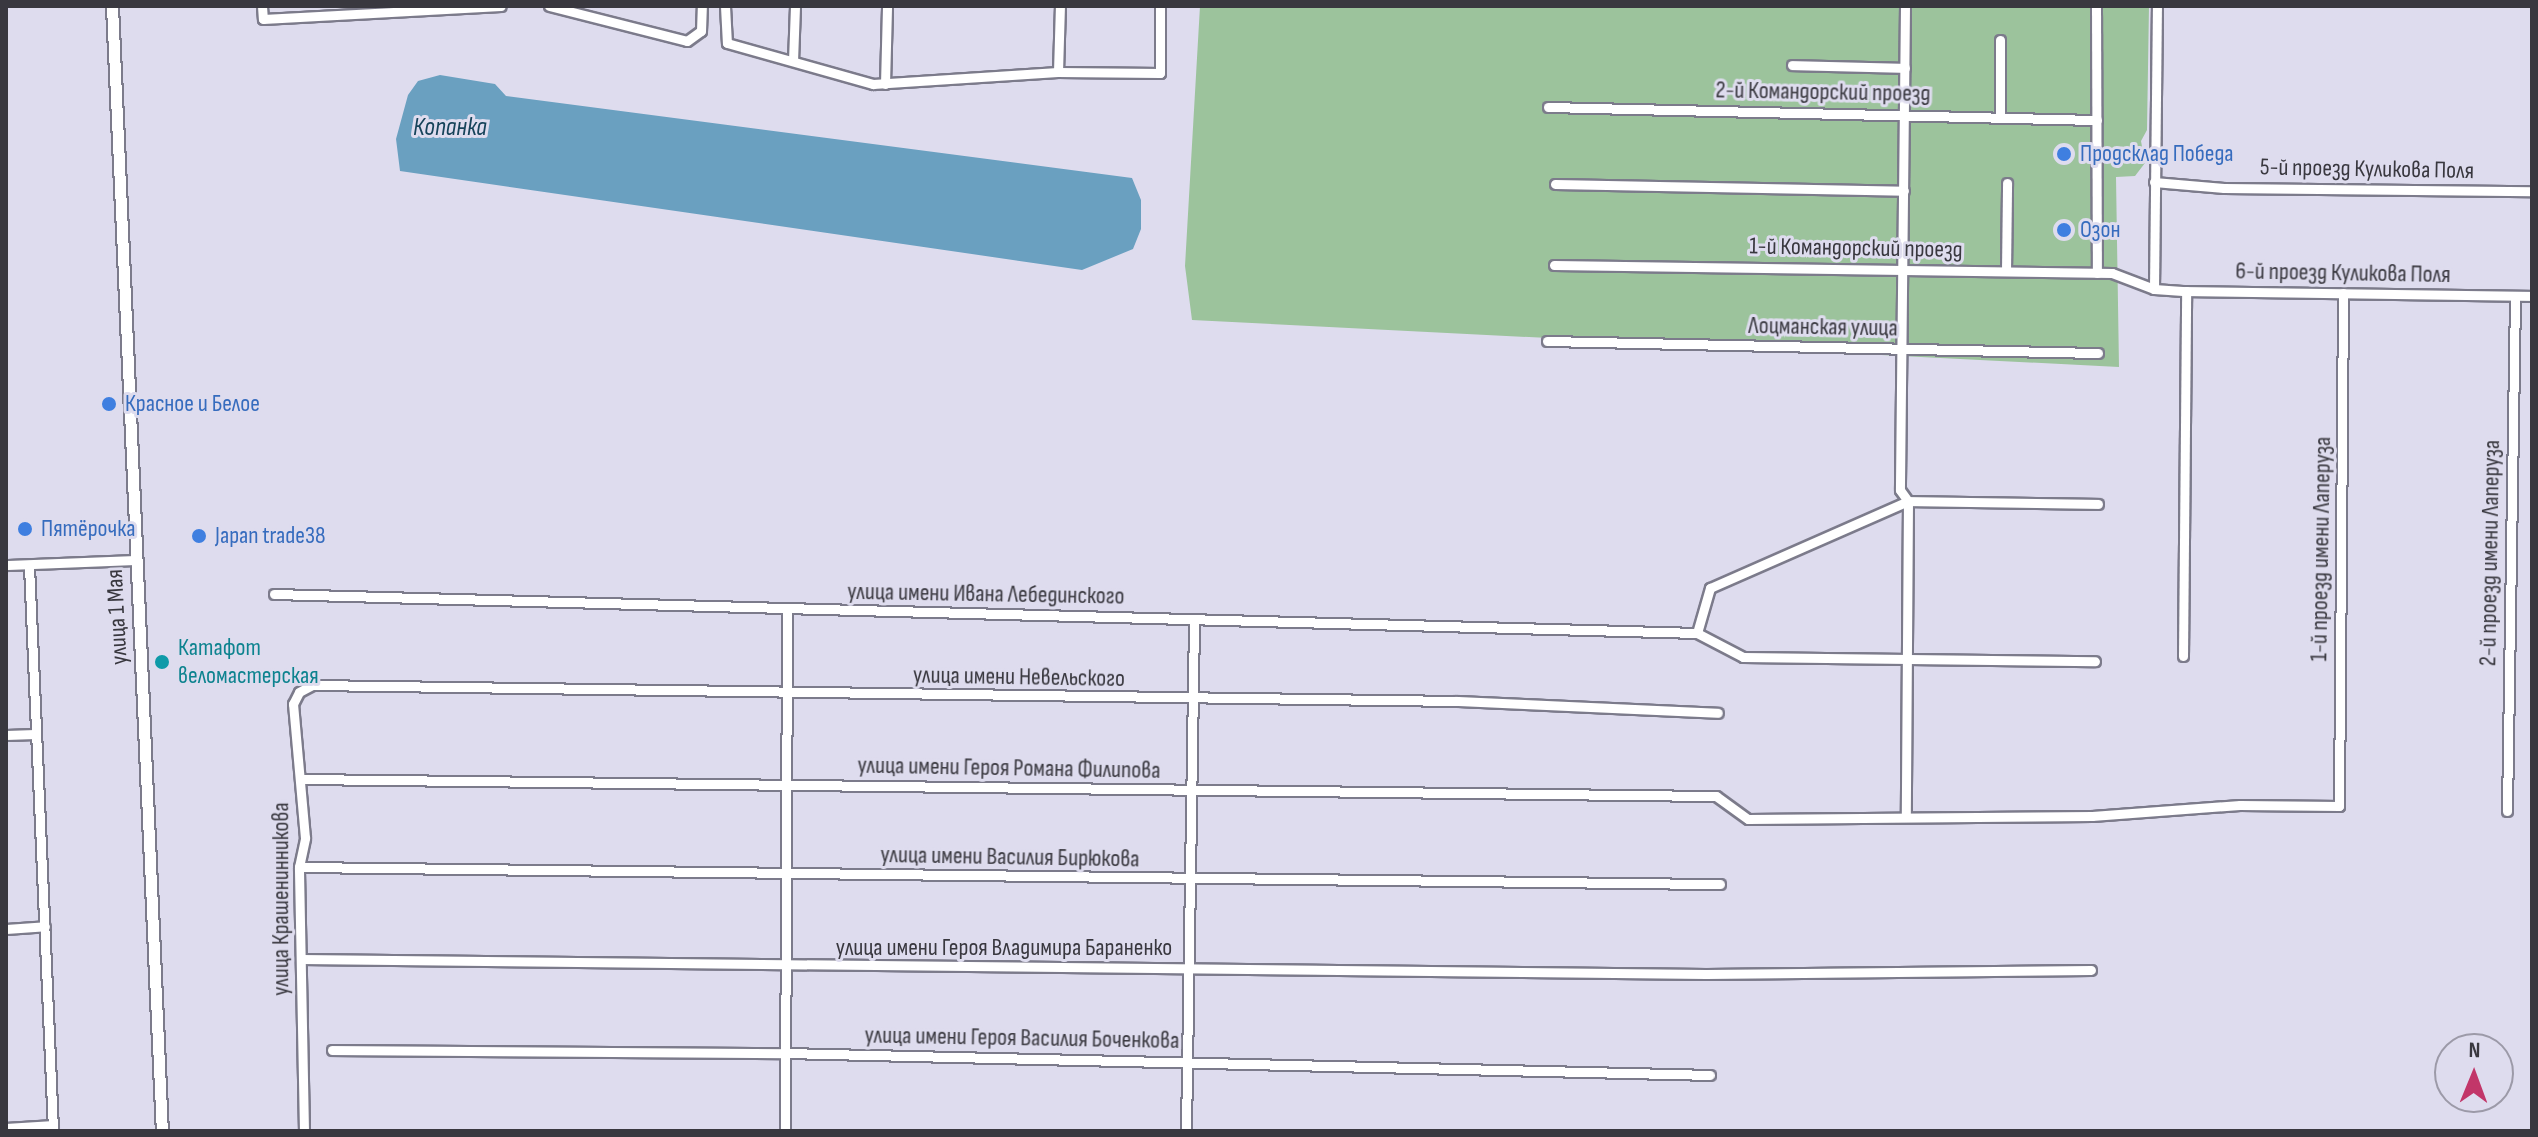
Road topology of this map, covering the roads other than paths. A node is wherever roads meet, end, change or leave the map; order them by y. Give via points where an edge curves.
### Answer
1 (112, 6) edge
2 (262, 6) edge
3 (501, 6) edge
4 (549, 6) edge
5 (702, 6) edge
6 (725, 6) edge
7 (795, 6) edge
8 (887, 6) edge
9 (1060, 6) edge
10 (1160, 6) edge
11 (1905, 6) edge
12 (2096, 6) edge
13 (2157, 6) edge
14 (412, 8) edge
15 (2000, 40) dead end
16 (793, 61) junction
17 (1792, 65) dead end
18 (1905, 68) junction
19 (1058, 72) junction
20 (885, 84) junction
21 (1548, 107) dead end
22 (1905, 114) junction
23 (2000, 115) junction
24 (2097, 120) junction
25 (2154, 182) junction
26 (2007, 183) dead end
27 (1555, 184) dead end
28 (1904, 191) junction
29 (2532, 191) edge
30 (1554, 265) dead end
31 (1903, 268) junction
32 (2006, 271) junction
33 (2097, 273) junction
34 (2154, 289) junction
35 (2186, 291) junction
36 (2343, 293) junction
37 (2515, 296) junction
38 (2532, 296) edge
39 (1547, 341) dead end
40 (1902, 349) junction
41 (2098, 353) dead end
42 (1908, 501) junction
43 (2098, 504) dead end
44 (137, 560) junction
45 (6, 565) edge
46 (29, 565) junction
47 (274, 594) dead end
48 (787, 609) junction
49 (1194, 619) junction
50 (1697, 633) junction
51 (2183, 656) dead end
52 (1905, 659) junction
53 (2095, 661) dead end
54 (319, 685) joint
55 (787, 694) junction
56 (1194, 699) junction
57 (1718, 713) dead end
58 (35, 734) junction
59 (6, 735) edge
60 (301, 779) junction
61 (786, 785) junction
62 (1192, 790) junction
63 (2507, 811) dead end
64 (1906, 817) junction
65 (299, 867) junction
66 (786, 875) junction
67 (1190, 879) junction
68 (1720, 884) dead end
69 (45, 926) junction
70 (6, 929) edge
71 (301, 959) junction
72 (786, 967) junction
73 (1189, 970) junction
74 (2091, 970) dead end
75 (332, 1050) dead end
76 (785, 1053) junction
77 (1187, 1062) junction
78 (1710, 1075) dead end
79 (6, 1128) edge
80 (53, 1128) edge
81 (162, 1131) edge
82 (304, 1131) edge
83 (785, 1131) edge
84 (1186, 1131) edge

1 - 44 street, улица 1 Мая
2 - 14 street via 263,19
3 - 14 street
4 - 5 street via 674,39 697,38
6 - 16 street via 727,43
7 - 16 street
8 - 20 street
9 - 19 street
10 - 19 street via 1160,73
11 - 18 street
12 - 24 street
13 - 25 street
15 - 23 street
16 - 20 street
17 - 18 street
18 - 22 street
19 - 20 street
21 - 22 street, 2-й Командорский проезд
22 - 23 street, 2-й Командорский проезд
22 - 28 street
23 - 24 street, 2-й Командорский проезд
24 - 33 street
25 - 29 street, 5-й проезд Куликова Поля via 2224,188
25 - 34 street
26 - 32 street
27 - 28 street
28 - 31 street
30 - 31 street, 1-й Командорский проезд
31 - 32 street, 1-й Командорский проезд
31 - 40 street
32 - 33 street, 1-й Командорский проезд
33 - 34 street, 1-й Командорский проезд
34 - 35 street, 6-й проезд Куликова Поля
35 - 36 street, 6-й проезд Куликова Поля
35 - 51 street
36 - 37 street, 6-й проезд Куликова Поля
36 - 64 street, 1-й проезд имени Лаперуза via 2339,806
37 - 38 street, 6-й проезд Куликова Поля
37 - 63 street, 2-й проезд имени Лаперуза
39 - 40 street, Лоцманская улица
40 - 41 street, Лоцманская улица
40 - 42 street via 1900,490
42 - 43 street
42 - 50 street via 1710,588
42 - 52 street
44 - 46 street
44 - 81 street, улица 1 Мая
45 - 46 street
46 - 58 street
47 - 48 street, улица имени Ивана Лебединского
48 - 49 street, улица имени Ивана Лебединского
48 - 55 street
49 - 50 street, улица имени Ивана Лебединского
49 - 56 street
50 - 52 street via 1743,657
52 - 53 street
52 - 64 street
54 - 55 street, улица имени Невельского
54 - 60 street, улица Крашенинникова via 299,692 293,704
55 - 56 street, улица имени Невельского
55 - 61 street
56 - 57 street, улица имени Невельского via 1457,701
56 - 62 street
58 - 59 street
58 - 69 street
60 - 61 street, улица имени Героя Романа Филипова
60 - 65 street, улица Крашенинникова via 305,838
61 - 62 street, улица имени Героя Романа Филипова
61 - 66 street
62 - 64 street, улица имени Героя Романа Филипова via 1716,796 1748,819
62 - 67 street
65 - 66 street, улица имени Василия Бирюкова
65 - 71 street, улица Крашенинникова
66 - 67 street, улица имени Василия Бирюкова
66 - 72 street
67 - 68 street, улица имени Василия Бирюкова
67 - 73 street
69 - 70 street
69 - 80 street
71 - 72 street, улица имени Героя Владимира Бараненко
71 - 82 street, улица Крашенинникова
72 - 73 street, улица имени Героя Владимира Бараненко
72 - 76 street
73 - 74 street, улица имени Героя Владимира Бараненко
73 - 77 street
75 - 76 street, улица имени Героя Василия Боченкова
76 - 77 street, улица имени Героя Василия Боченкова
76 - 83 street
77 - 78 street, улица имени Героя Василия Боченкова
77 - 84 street
79 - 80 street

